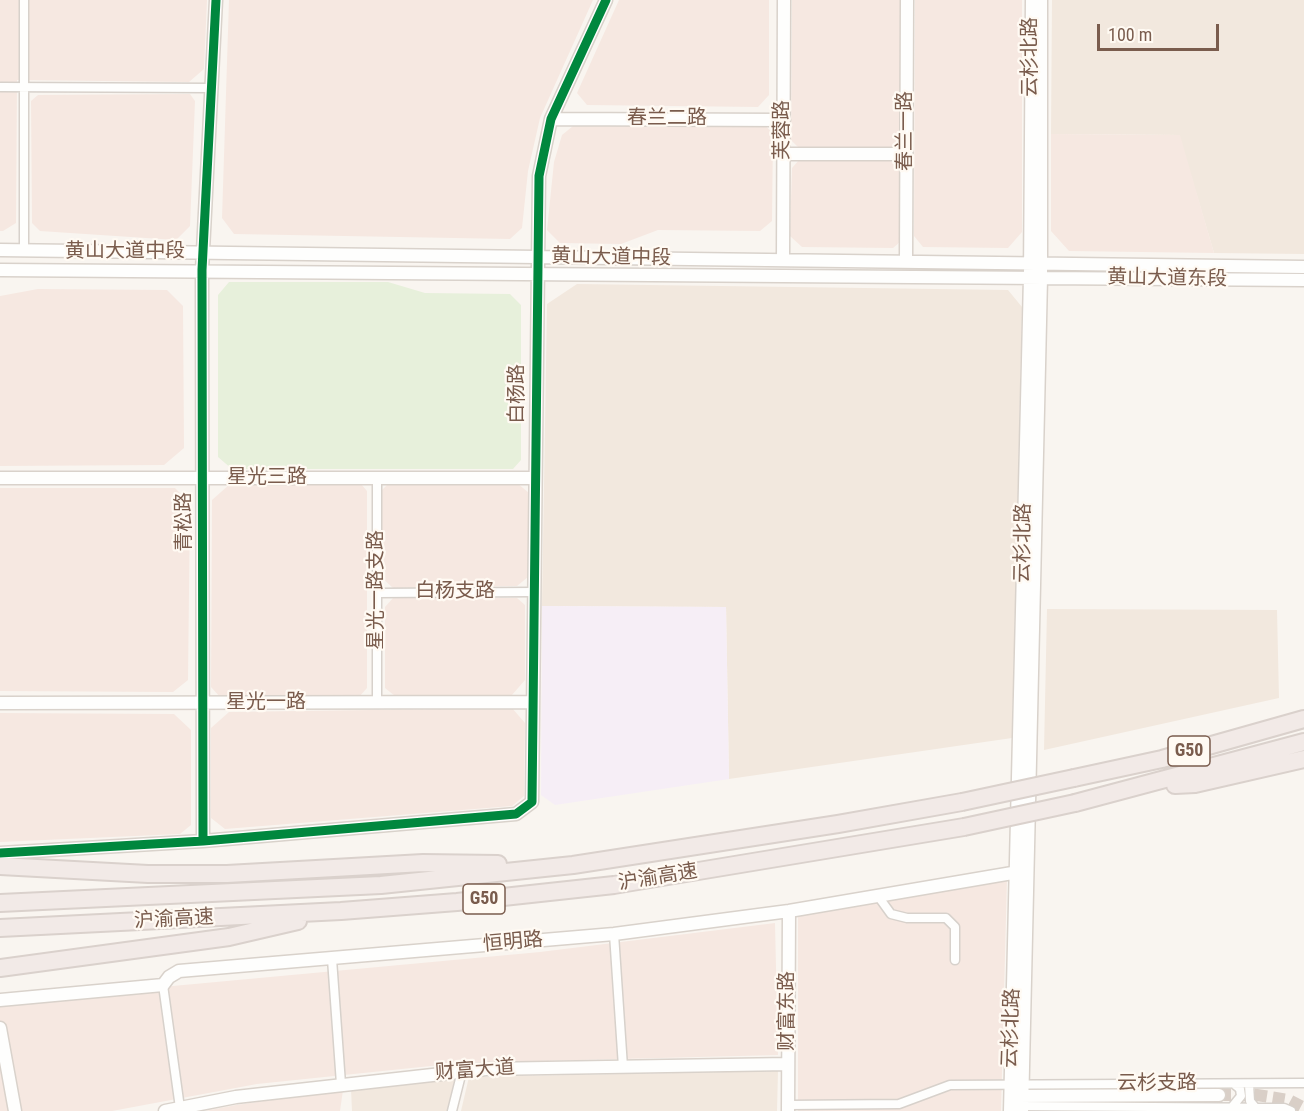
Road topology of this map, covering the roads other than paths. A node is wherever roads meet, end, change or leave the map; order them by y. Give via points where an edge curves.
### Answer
1 (24, 0) edge
2 (216, 0) edge
3 (606, 0) edge
4 (784, 0) edge
5 (907, 0) edge
6 (1032, 0) edge
7 (1041, 0) edge
8 (0, 87) edge
9 (24, 88) junction
10 (213, 88) junction
11 (552, 119) junction
12 (783, 120) junction
13 (783, 154) junction
14 (906, 154) junction
15 (0, 250) edge
16 (24, 250) junction
17 (203, 253) junction
18 (537, 257) junction
19 (783, 260) junction
20 (906, 262) junction
21 (1036, 262) junction
22 (1304, 267) edge
23 (0, 270) edge
24 (202, 270) junction
25 (537, 273) junction
26 (1035, 277) junction
27 (1304, 280) edge
28 (0, 478) edge
29 (203, 478) junction
30 (377, 478) junction
31 (535, 478) junction
32 (534, 592) junction
33 (377, 593) junction
34 (532, 702) junction
35 (0, 703) edge
36 (203, 703) junction
37 (377, 703) junction
38 (1304, 719) edge
39 (1304, 742) edge
40 (1304, 759) edge
41 (1138, 788) junction
42 (203, 841) junction
43 (0, 853) edge
44 (573, 865) junction
45 (0, 866) edge
46 (1022, 871) junction
47 (878, 896) junction
48 (0, 903) edge
49 (341, 911) junction
50 (789, 911) junction
51 (0, 928) edge
52 (614, 934) junction
53 (332, 959) junction
54 (956, 960) dead end
55 (0, 968) edge
56 (163, 985) junction
57 (0, 1000) edge
58 (0, 1028) edge
59 (788, 1064) junction
60 (623, 1066) junction
61 (462, 1071) junction
62 (341, 1083) junction
63 (1304, 1083) edge
64 (1234, 1084) junction
65 (1250, 1084) junction
66 (1219, 1095) tunnel mouth
67 (1016, 1100) edge
68 (1231, 1107) junction
69 (1255, 1107) junction
70 (180, 1108) junction
71 (788, 1108) edge
72 (15, 1111) edge
73 (165, 1111) edge
74 (452, 1111) edge
75 (1291, 1111) edge

1 - 9 street
2 - 10 street, 青松路
3 - 11 street, 白杨路
4 - 12 street, 芙蓉路
5 - 14 street, 春兰一路
6 - 21 street, 云杉北路
7 - 21 street, 云杉北路
8 - 9 street
9 - 10 street
9 - 16 street
10 - 17 street, 青松路
11 - 12 street, 春兰二路
11 - 18 street, 白杨路 via 539,176
12 - 13 street, 芙蓉路
13 - 14 street
13 - 19 street, 芙蓉路
14 - 20 street, 春兰一路
15 - 16 street, 黄山大道中段
16 - 17 street, 黄山大道中段
17 - 18 street, 黄山大道中段
17 - 24 street, 青松路
18 - 19 street, 黄山大道中段
18 - 25 street, 白杨路
19 - 20 street, 黄山大道中段
20 - 21 street, 黄山大道中段
21 - 22 street, 黄山大道东段
21 - 26 street, 云杉北路
23 - 24 street, 黄山大道中段
24 - 25 street, 黄山大道中段
24 - 29 street, 青松路
25 - 26 street, 黄山大道中段
25 - 31 street, 白杨路
26 - 27 street, 黄山大道东段
26 - 46 street, 云杉北路
28 - 29 street, 星光三路
29 - 30 street, 星光三路
29 - 36 street, 青松路
30 - 31 street, 星光三路
30 - 33 street, 星光一路支路
31 - 32 street, 白杨路
32 - 33 street, 白杨支路
32 - 34 street, 白杨路
33 - 37 street, 星光一路支路
34 - 37 street, 星光一路
34 - 42 street, 白杨路 via 532,802 516,814
35 - 36 street, 星光一路
36 - 37 street, 星光一路
36 - 42 street, 青松路
38 - 44 highway, 沪渝高速 / G50, bridge via 1162,759 962,802
39 - 41 highway, 沪渝高速 / G50
40 - 41 highway via 1195,784
41 - 49 highway, 沪渝高速 / G50, bridge via 964,827 614,885
42 - 43 street
44 - 45 highway via 423,863 182,874
44 - 48 highway, 沪渝高速 / G50 via 381,885
46 - 47 street, 恒明路
46 - 67 street, 云杉北路
47 - 50 street, 恒明路
47 - 54 street via 891,914 946,918 955,927
49 - 51 highway, 沪渝高速 / G50
49 - 55 highway via 229,937
50 - 52 street, 恒明路
50 - 59 street, 财富东路
52 - 53 street, 恒明路
52 - 60 street
53 - 56 street, 恒明路 via 179,971
53 - 62 street
56 - 57 street, 恒明路
56 - 70 street
58 - 72 street
59 - 60 street, 财富大道
59 - 71 street, 财富东路
60 - 61 street, 财富大道
61 - 62 street, 财富大道
61 - 74 street
62 - 70 street, 财富大道 via 236,1096
63 - 65 street, 云杉支路
64 - 65 street, 云杉支路
64 - 67 street, 云杉支路
64 - 68 street via 1242,1096
65 - 69 street via 1250,1101
66 - 67 street
67 - 68 street, 云杉支路
67 - 71 street via 950,1085 900,1104
68 - 69 street, 云杉支路
69 - 75 street, 云杉支路
70 - 73 street, 财富大道

